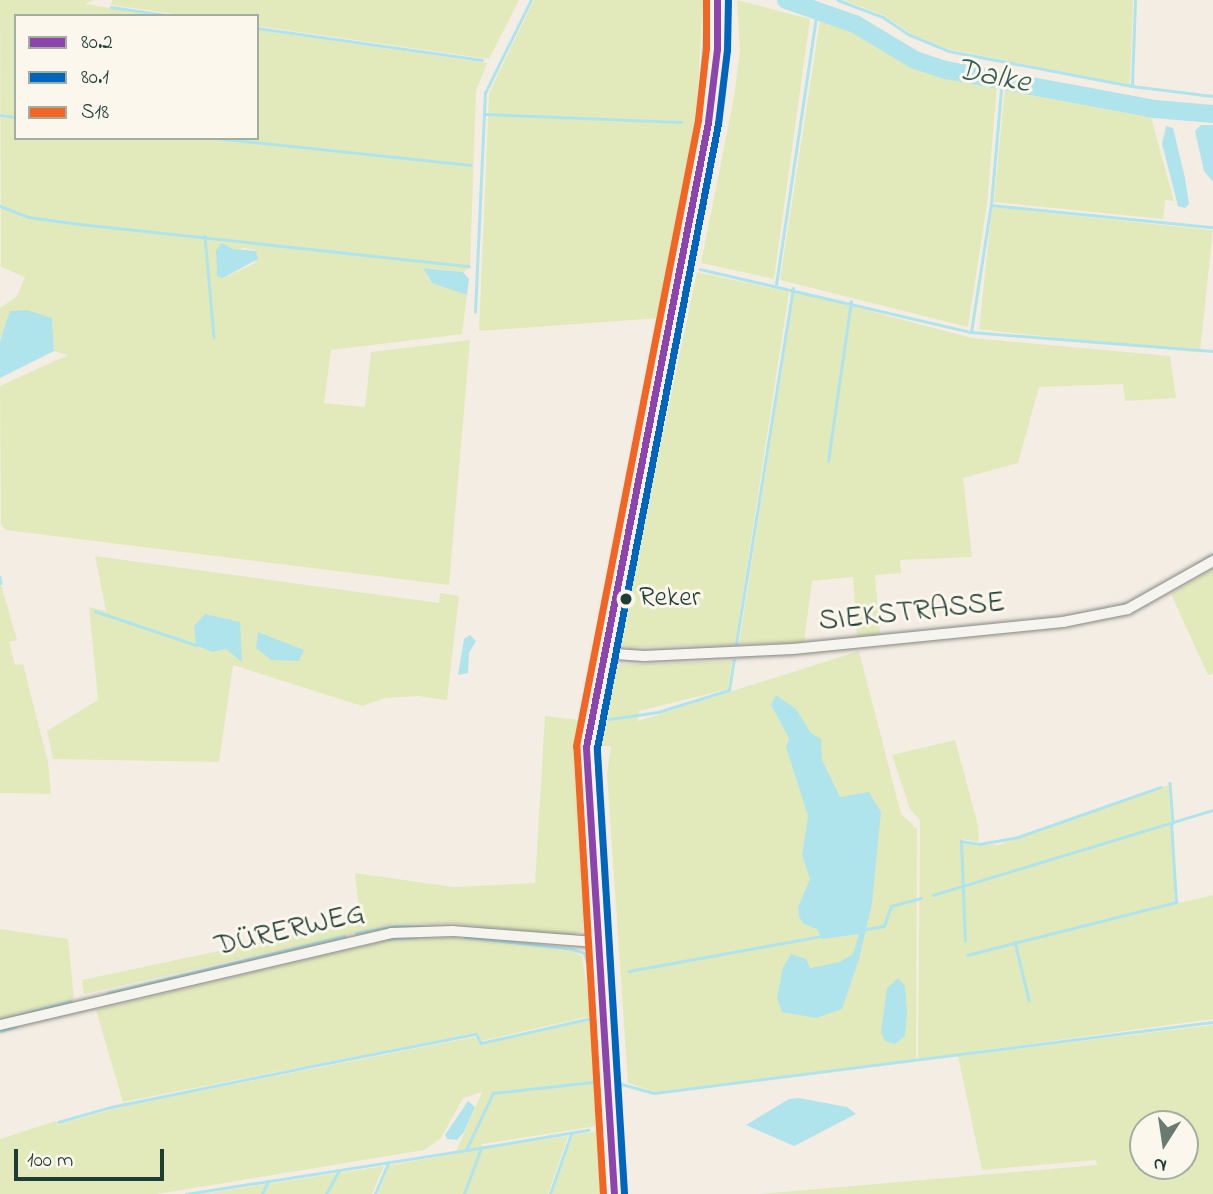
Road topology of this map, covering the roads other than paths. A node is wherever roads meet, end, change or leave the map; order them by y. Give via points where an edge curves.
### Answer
1 (717, 0) edge
2 (1213, 561) edge
3 (602, 653) junction
4 (597, 943) junction
5 (0, 1025) edge
6 (614, 1194) edge

1 - 3 main road via 717,49 708,122
2 - 3 street, SIEKSTRASSE via 1128,609 1063,622 793,649 644,656
3 - 4 main road via 586,747
4 - 5 street, DÜRERWEG via 453,931 391,933
4 - 6 main road

